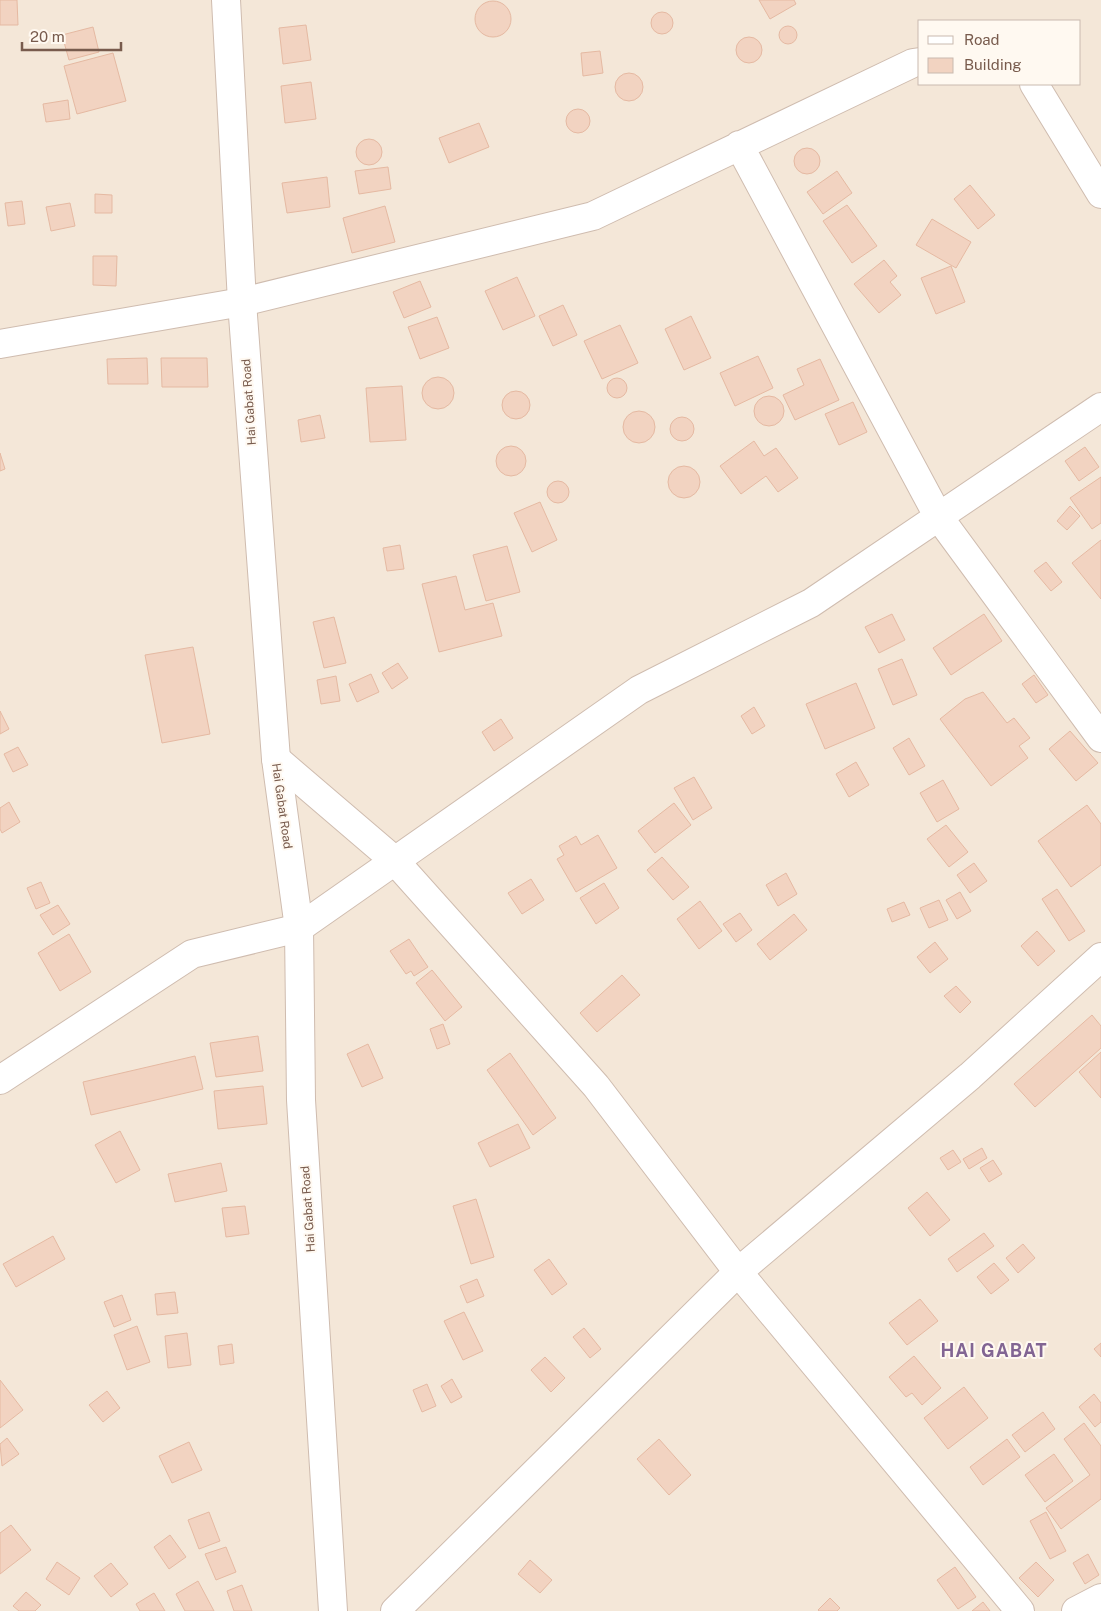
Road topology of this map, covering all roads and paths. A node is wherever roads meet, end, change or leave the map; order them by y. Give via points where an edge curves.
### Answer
1 (226, 0) edge
2 (918, 62) edge
3 (1035, 85) edge
4 (739, 145) junction
5 (1101, 194) edge
6 (242, 302) junction
7 (0, 344) edge
8 (1101, 407) edge
9 (938, 516) junction
10 (1101, 738) edge
11 (276, 759) junction
12 (394, 860) junction
13 (299, 928) junction
14 (1101, 957) edge
15 (0, 1080) edge
16 (738, 1272) junction
17 (1101, 1598) edge
18 (333, 1611) edge
19 (395, 1611) edge
20 (1020, 1611) edge
21 (1076, 1611) edge

1 - 6 street, Hai Gabat Road
2 - 4 street
3 - 5 street
4 - 6 street via 593,216
4 - 9 street
6 - 7 street
6 - 11 street, Hai Gabat Road
8 - 9 street
9 - 10 street
9 - 12 street via 811,603 639,690
11 - 12 street
11 - 13 street, Hai Gabat Road
12 - 13 street
12 - 16 street via 596,1086
13 - 15 street via 192,954
13 - 18 street, Hai Gabat Road via 301,1100
14 - 16 street via 970,1076
16 - 19 street
16 - 20 street
17 - 21 street

